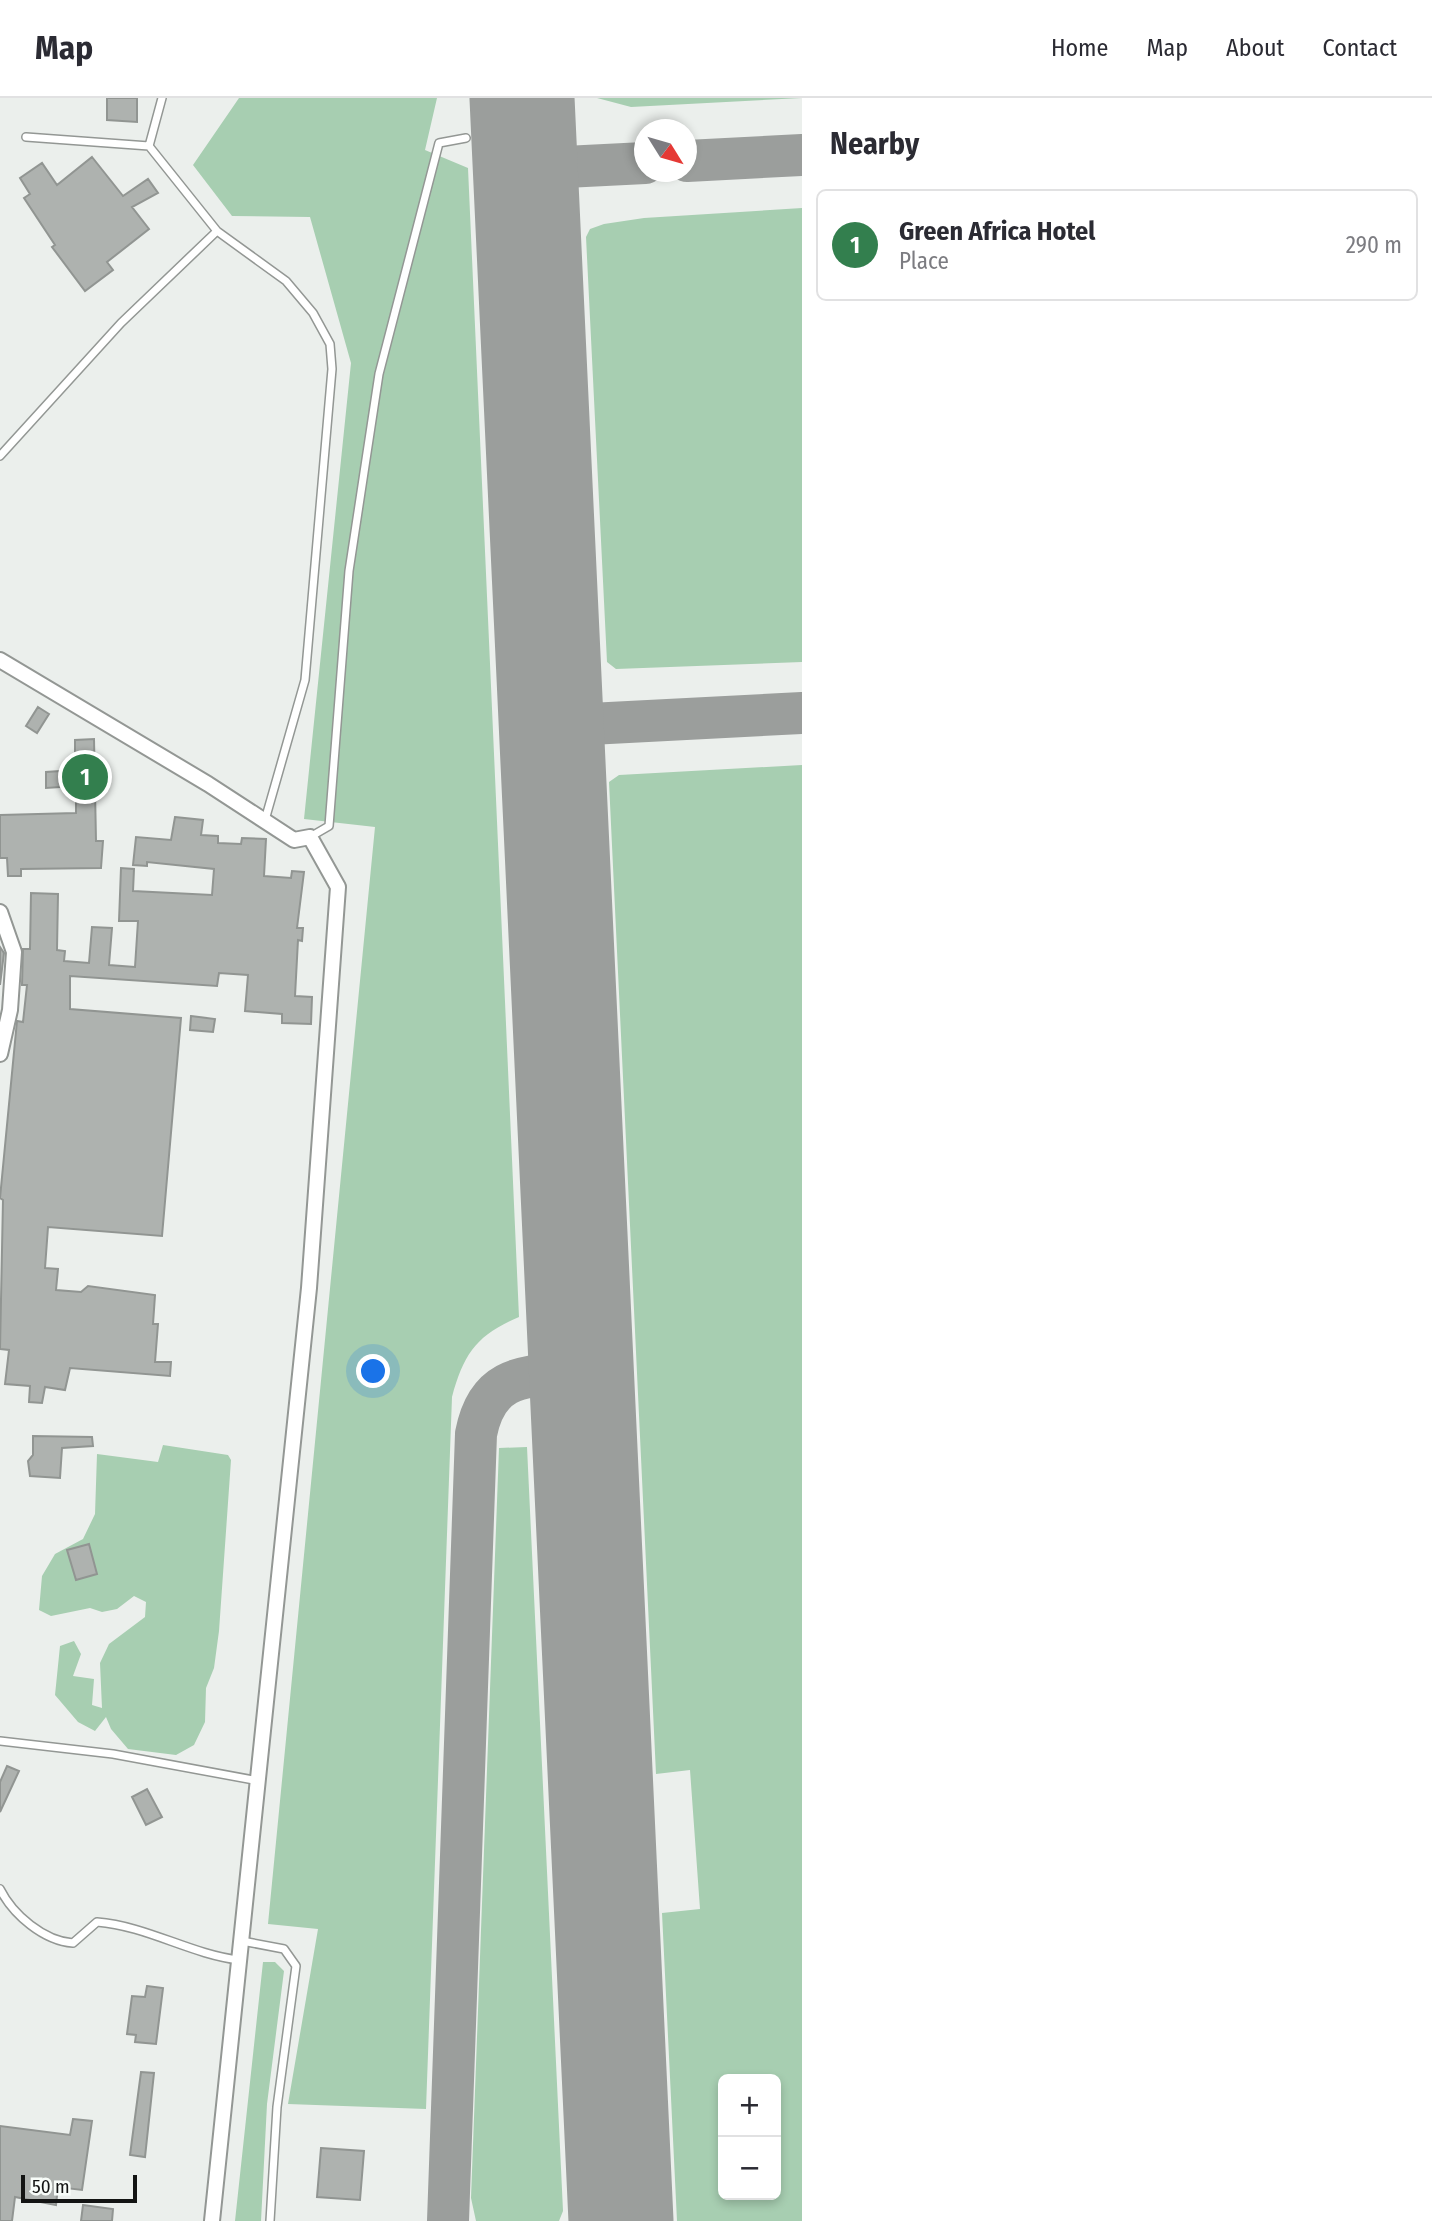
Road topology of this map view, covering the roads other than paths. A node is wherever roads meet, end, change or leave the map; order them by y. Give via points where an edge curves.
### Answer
1 (162, 98) edge
2 (26, 137) dead end
3 (466, 138) dead end
4 (149, 146) junction
5 (217, 231) junction
6 (0, 456) edge
7 (0, 660) edge
8 (265, 820) junction
9 (310, 837) junction
10 (0, 912) edge
11 (0, 1054) edge
12 (0, 1741) edge
13 (260, 1781) junction
14 (0, 1889) edge
15 (242, 1941) junction
16 (240, 1960) junction
17 (212, 2221) edge
18 (270, 2221) edge

1 - 4 lane
2 - 4 lane
3 - 9 lane via 439,143 379,374 349,570 329,826
4 - 5 lane
5 - 6 lane via 121,323
5 - 8 lane via 286,281 313,313 330,344 332,369 305,680
7 - 8 street
8 - 9 street via 294,840
9 - 13 street via 338,887 309,1288
10 - 11 street via 14,952 10,1010
12 - 13 lane via 113,1754
13 - 15 street
14 - 16 lane via 8,1906 54,1942 73,1943 97,1922 120,1924 211,1957
15 - 16 street
15 - 18 lane via 284,1949 296,1966 277,2107
16 - 17 street

